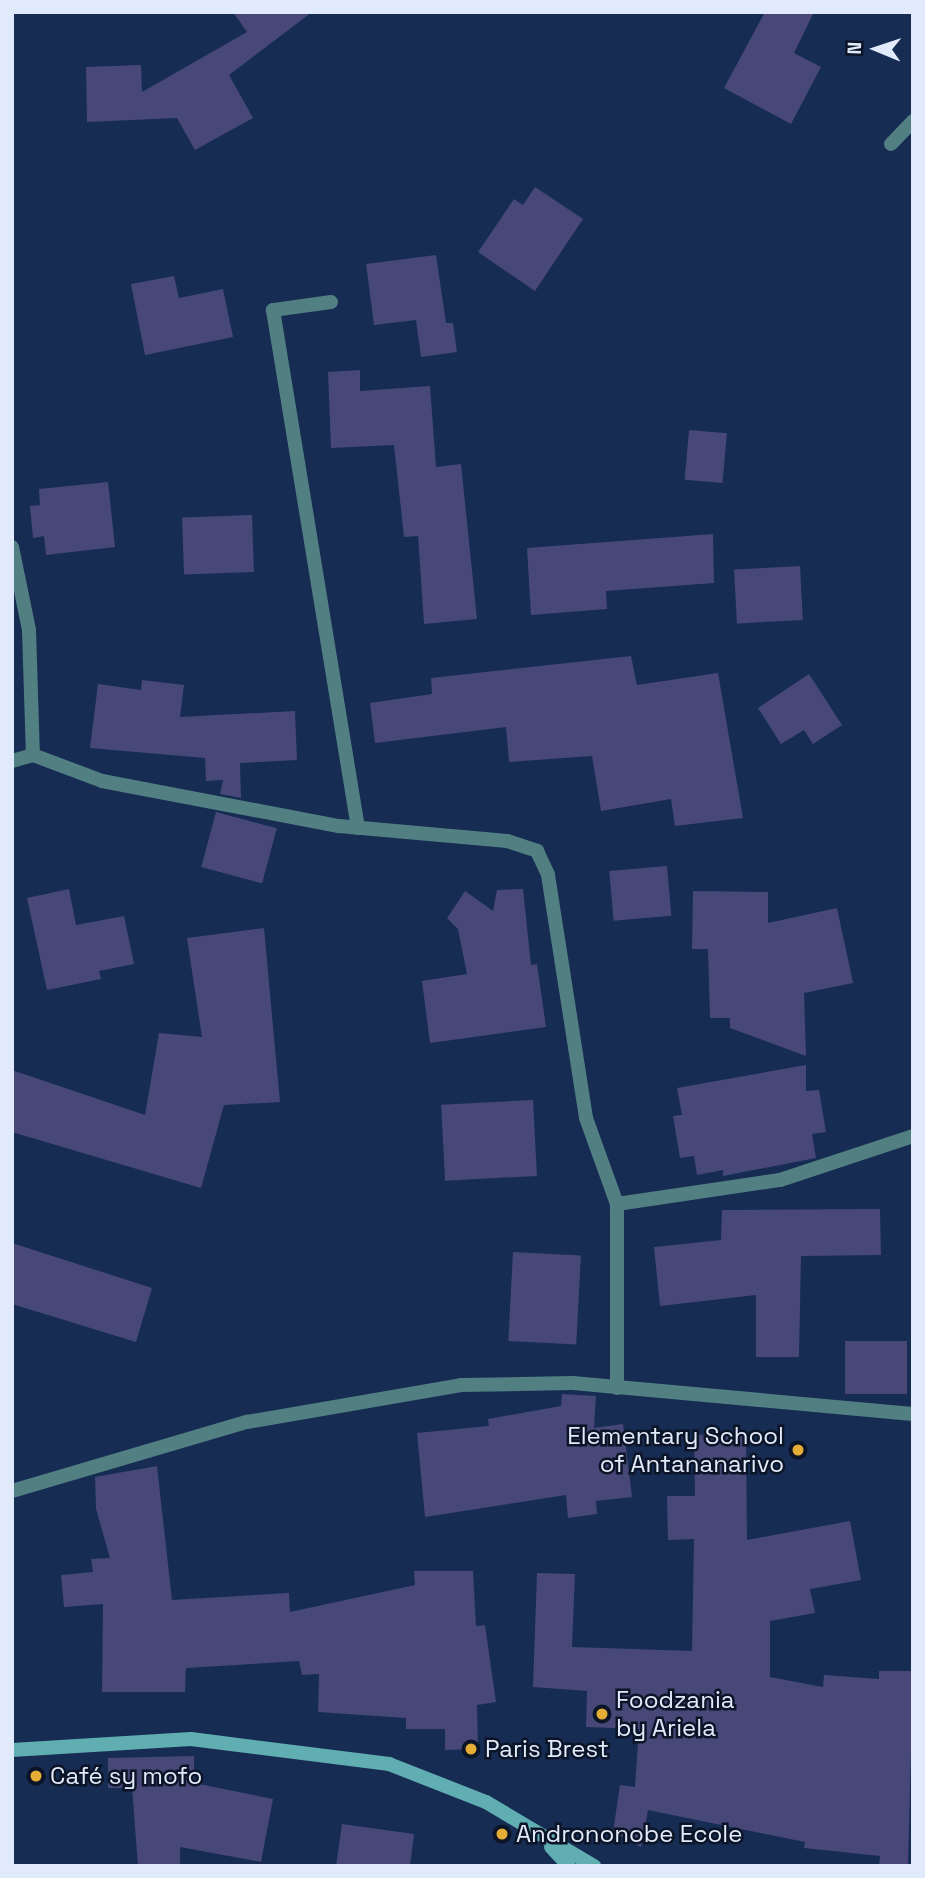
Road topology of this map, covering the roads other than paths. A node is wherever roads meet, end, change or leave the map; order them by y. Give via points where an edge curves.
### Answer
1 (913, 121) edge
2 (891, 144) dead end
3 (331, 302) dead end
4 (12, 547) edge
5 (33, 755) junction
6 (12, 761) edge
7 (358, 828) junction
8 (913, 1136) edge
9 (617, 1204) junction
10 (617, 1388) junction
11 (913, 1414) edge
12 (12, 1490) edge
13 (12, 1750) edge
14 (537, 1833) junction
15 (569, 1866) edge
16 (594, 1866) edge

1 - 2 street
3 - 7 street via 273,310
4 - 5 street via 29,629
5 - 6 street
5 - 7 street via 102,782
7 - 9 street via 507,841 537,850 548,875 586,1118
8 - 9 street via 780,1180
9 - 10 street
10 - 11 street
10 - 12 street via 461,1385 365,1401 247,1422
13 - 14 main road via 191,1739 389,1764 486,1802
14 - 15 main road
14 - 16 main road

